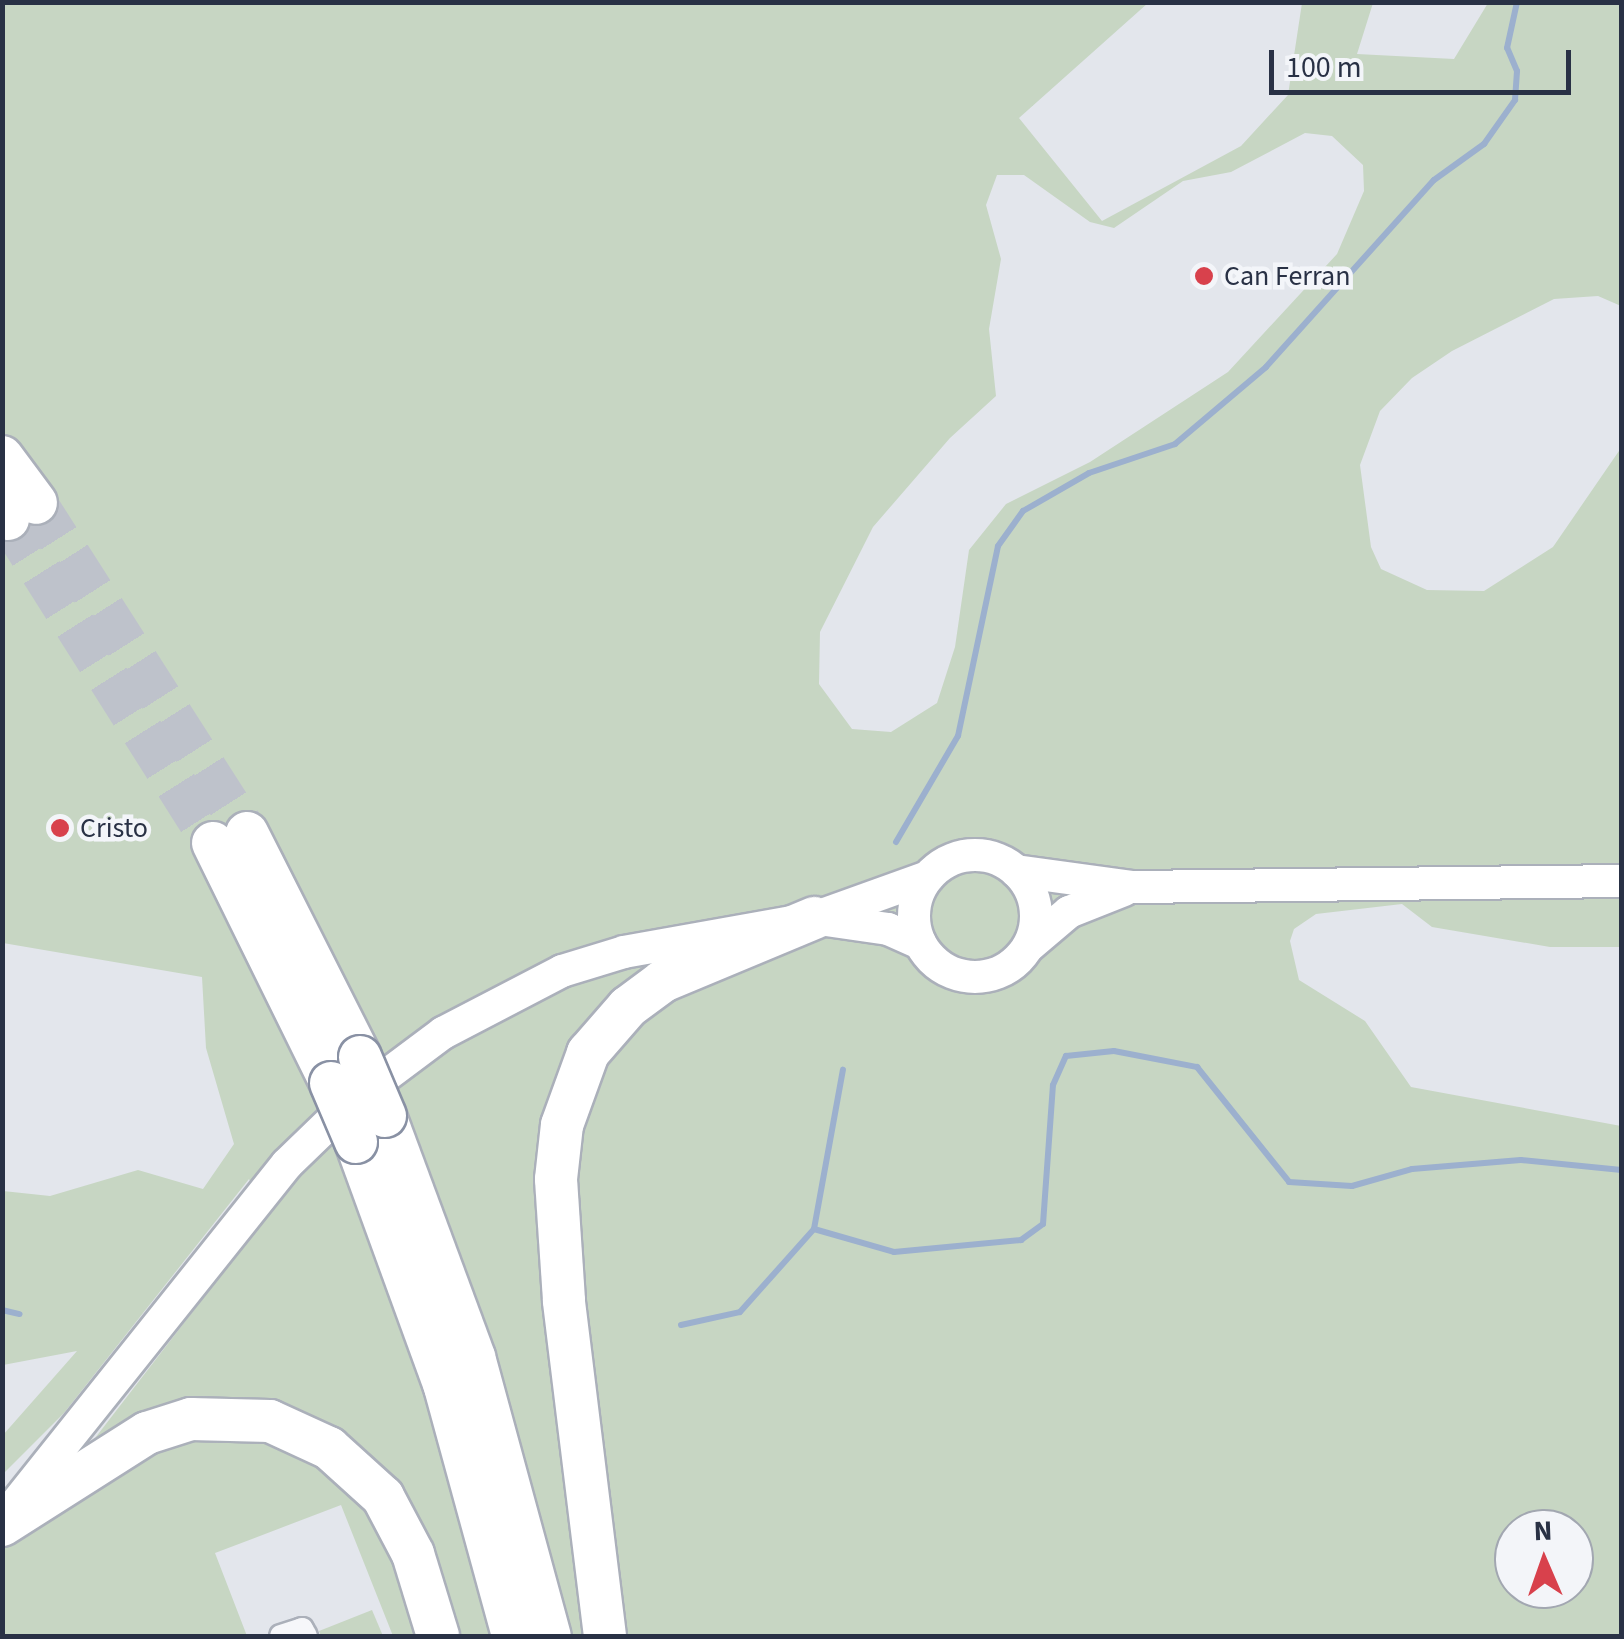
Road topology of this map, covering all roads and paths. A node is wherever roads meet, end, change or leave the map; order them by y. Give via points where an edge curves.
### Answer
1 (2, 457) edge
2 (16, 511) tunnel mouth
3 (230, 838) tunnel mouth
4 (1016, 871) junction
5 (928, 877) junction
6 (1622, 881) edge
7 (1133, 886) junction
8 (814, 918) junction
9 (920, 944) junction
10 (1030, 945) junction
11 (371, 1129) junction
12 (38, 1470) junction
13 (2, 1496) edge
14 (2, 1522) edge
15 (281, 1636) edge
16 (306, 1636) edge
17 (438, 1636) edge
18 (513, 1636) edge
19 (550, 1636) edge
20 (605, 1636) edge

1 - 2 highway
3 - 11 highway, bridge
4 - 5 main road via 974,855 952,859
4 - 7 main road
4 - 10 main road via 1035,902
5 - 8 main road
5 - 9 main road via 914,907
6 - 7 main road
7 - 10 main road via 1069,912
8 - 9 main road via 888,929
8 - 12 main road via 624,952 562,971 471,1016 390,1070 287,1164
8 - 20 highway via 663,981 628,1007 588,1053 562,1126 556,1180 564,1300
9 - 10 main road via 945,970 978,978 1004,970
11 - 18 highway
11 - 19 highway via 474,1357
12 - 13 main road
12 - 14 main road
14 - 17 highway via 147,1433 192,1419 270,1422 329,1448 383,1497 413,1554
15 - 16 street via 302,1629

